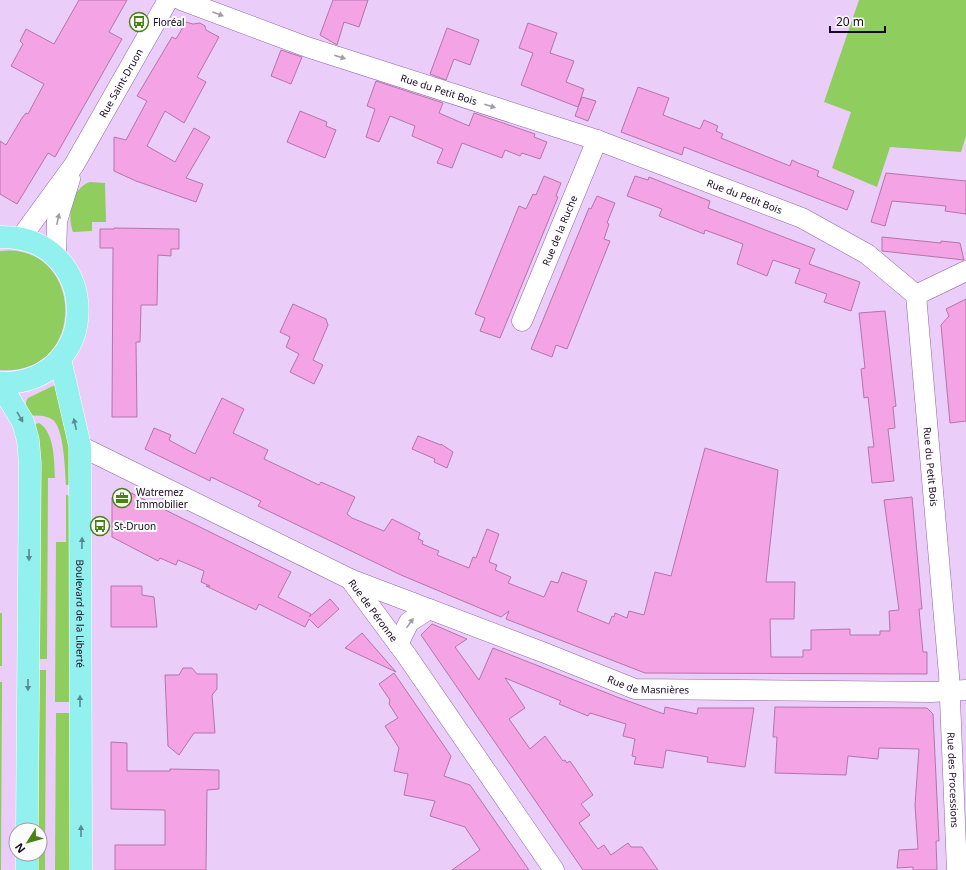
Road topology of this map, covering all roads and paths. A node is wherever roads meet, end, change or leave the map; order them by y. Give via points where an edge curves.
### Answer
1 (168, 0) edge
2 (181, 0) edge
3 (597, 140) junction
4 (74, 165) junction
5 (5, 238) edge
6 (56, 258) junction
7 (966, 271) edge
8 (916, 296) junction
9 (522, 321) dead end
10 (60, 359) junction
11 (0, 383) edge
12 (80, 446) junction
13 (350, 580) junction
14 (429, 609) junction
15 (398, 644) junction
16 (958, 690) edge
17 (27, 822) edge
18 (81, 870) edge
19 (554, 870) edge
20 (957, 870) edge

1 - 4 street, Rue Saint-Druon
2 -> 3 street, Rue du Petit Bois via 308,47
3 - 8 street, Rue du Petit Bois via 802,218 867,254
3 - 9 street, Rue de la Ruche
4 - 5 street, Rue Saint-Druon
6 -> 4 street, Rue Saint-Druon via 57,221
5 - 6 main road via 38,245
6 - 10 main road via 74,284 78,306 73,339
7 - 8 street
8 - 16 street, Rue du Petit Bois
10 - 11 main road via 48,370 33,378
12 -> 10 main road, Boulevard de la Liberté
11 -> 17 main road via 23,422 30,463
12 - 13 street, Rue de Péronne
18 -> 12 main road, Boulevard de la Liberté
13 - 14 street, Rue de Masnières
13 - 15 street, Rue de Péronne
15 -> 14 street via 409,622
14 - 16 street, Rue de Masnières via 634,689
15 - 19 street, Rue de Péronne
16 - 20 street, Rue des Processions

